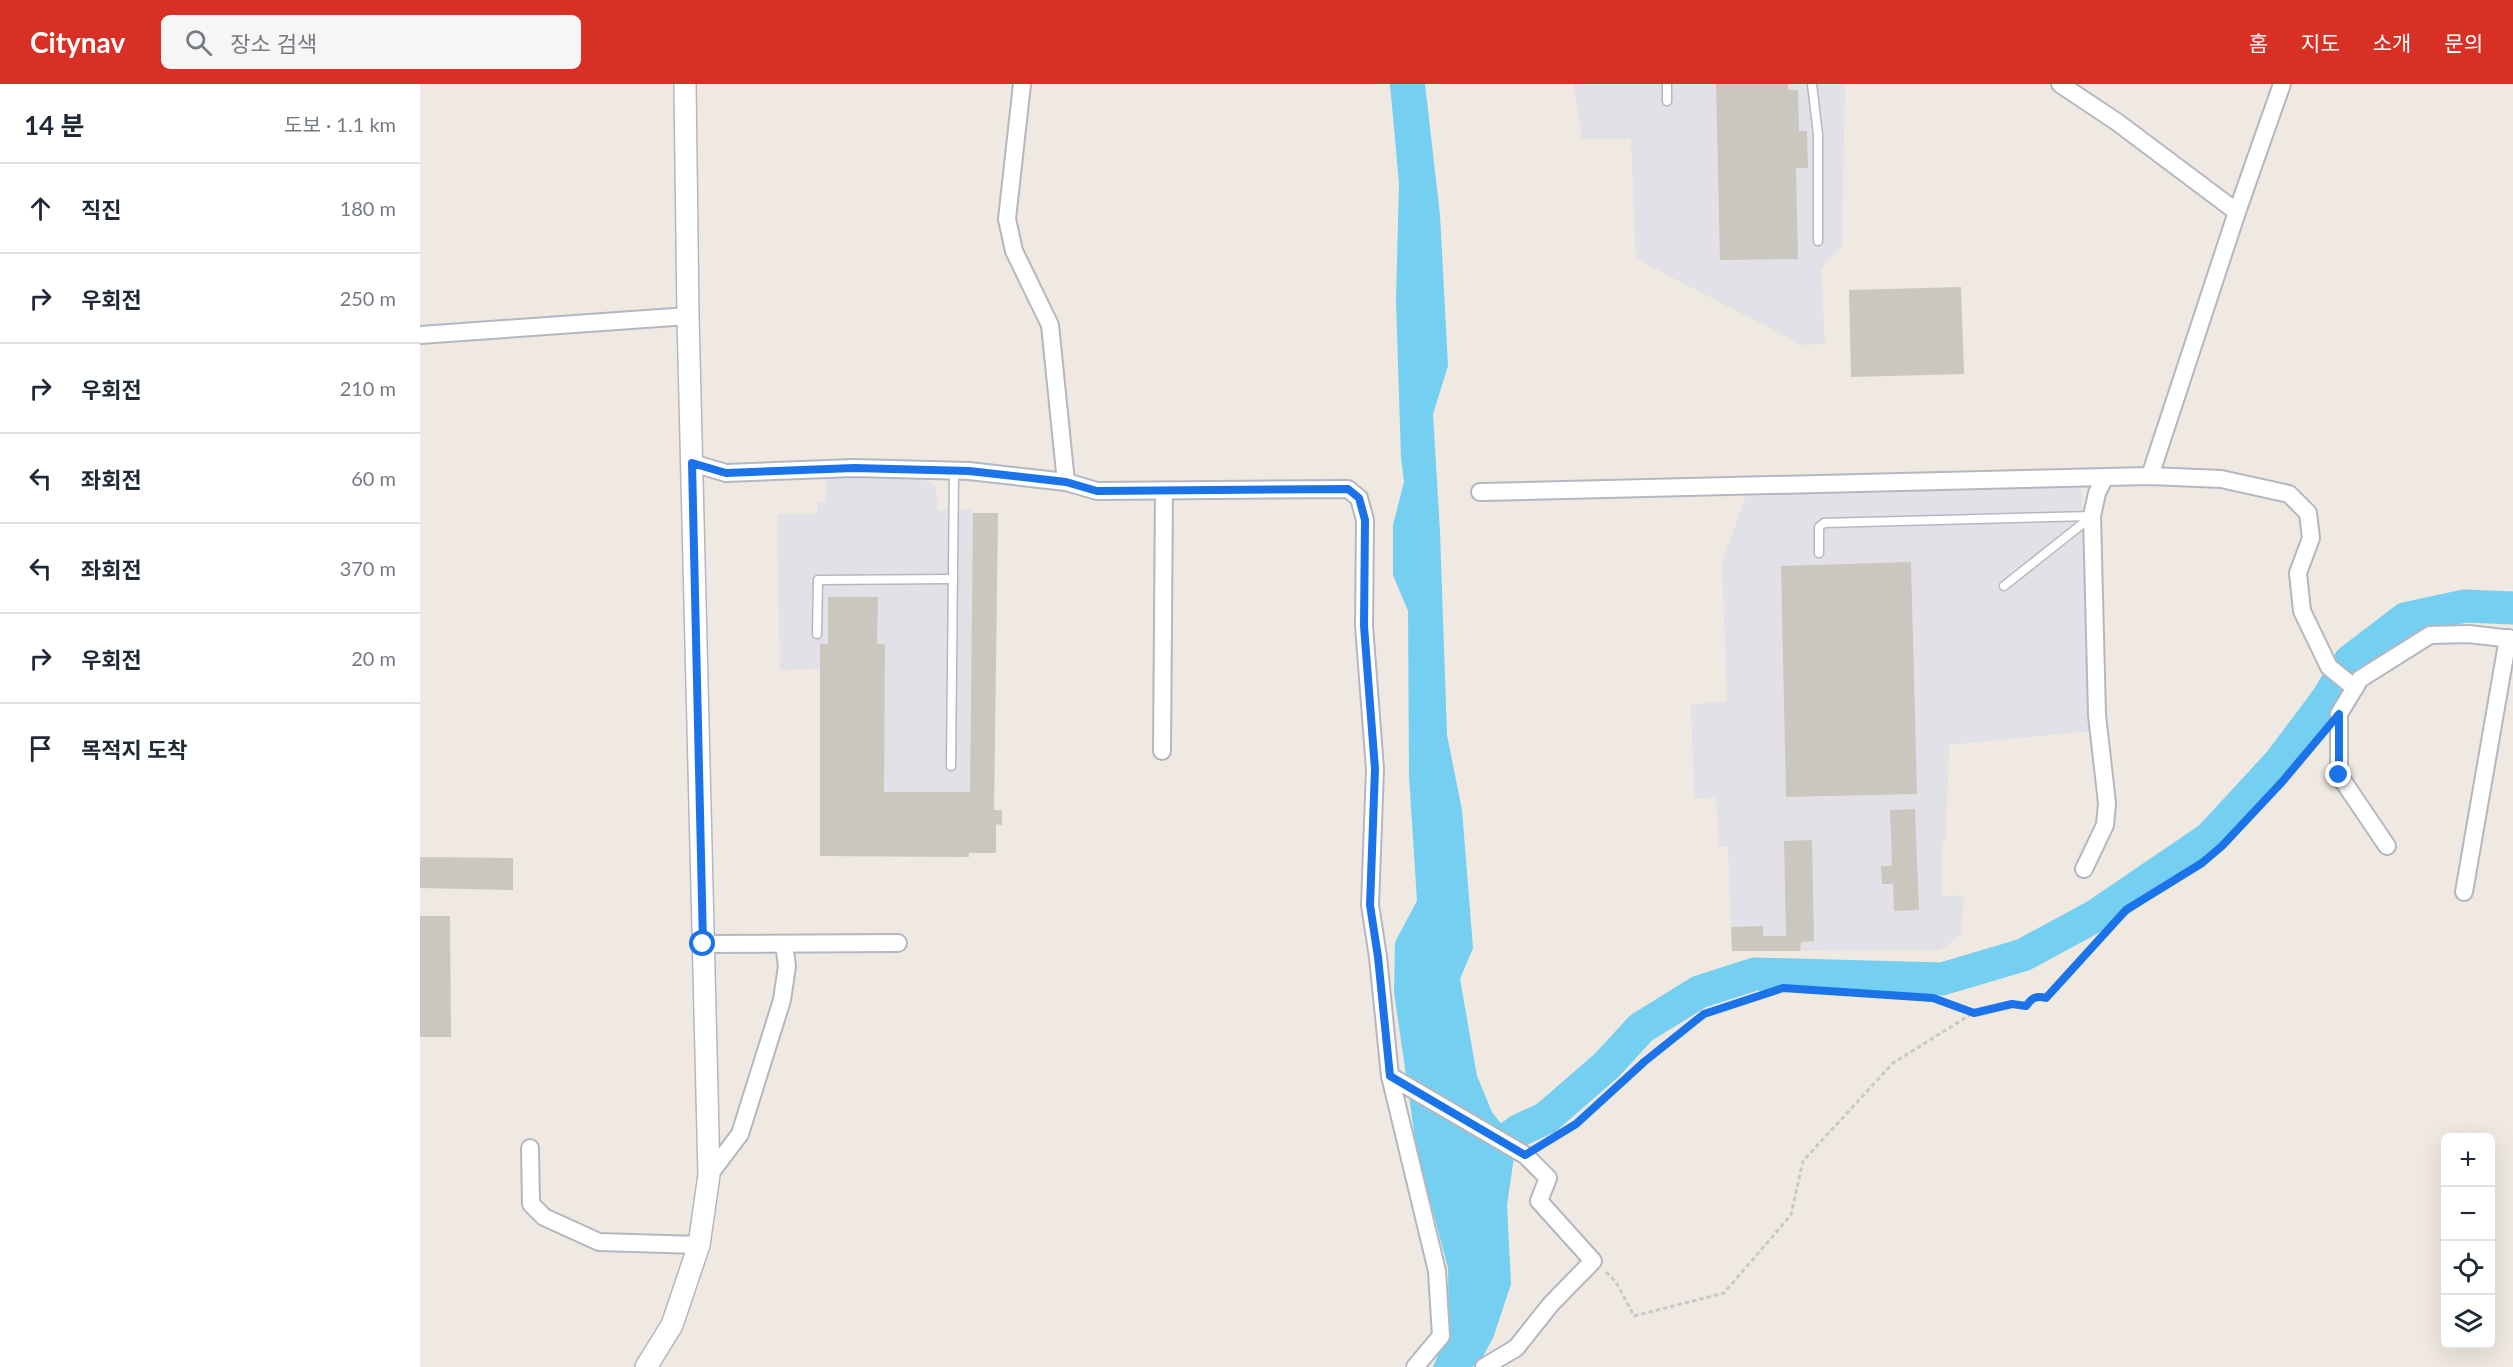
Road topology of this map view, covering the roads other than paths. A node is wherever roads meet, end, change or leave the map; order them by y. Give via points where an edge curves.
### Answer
1 (685, 84) edge
2 (1022, 84) edge
3 (1667, 84) edge
4 (1812, 84) edge
5 (2060, 84) edge
6 (2283, 84) edge
7 (1667, 101) dead end
8 (2237, 212) junction
9 (1818, 241) dead end
10 (688, 316) junction
11 (420, 335) edge
12 (692, 463) junction
13 (954, 471) junction
14 (2150, 476) junction
15 (2105, 477) junction
16 (1066, 482) junction
17 (1164, 491) junction
18 (1480, 492) dead end
19 (2092, 516) junction
20 (1819, 553) dead end
21 (953, 579) junction
22 (2004, 586) dead end
23 (817, 634) dead end
24 (2510, 639) edge
25 (2352, 686) junction
26 (1162, 752) dead end
27 (951, 766) dead end
28 (2387, 846) dead end
29 (2084, 869) dead end
30 (2464, 892) dead end
31 (898, 943) dead end
32 (703, 944) junction
33 (784, 944) junction
34 (1397, 1080) junction
35 (530, 1148) dead end
36 (709, 1175) junction
37 (699, 1245) junction
38 (646, 1367) edge
39 (1415, 1367) edge
40 (1484, 1367) edge

1 - 10 street
2 - 16 street via 1007,219 1014,251 1050,325
3 - 7 lane
4 - 9 lane via 1818,135
5 - 8 street
6 - 8 street
8 - 14 street
10 - 11 street
10 - 12 street
12 - 13 street via 726,473 854,468
12 - 32 street
13 - 16 street
13 - 21 lane
14 - 15 street
14 - 25 street via 2221,479 2289,494 2308,513 2311,538 2298,573 2302,611 2329,667
15 - 18 street
15 - 19 street
16 - 17 street via 1097,491
17 - 26 street
17 - 34 street via 1348,489 1359,498 1365,520 1364,626 1375,769 1370,905
19 - 20 lane via 1824,523 1819,527
19 - 22 lane
19 - 29 street via 2097,715 2107,803 2105,825
21 - 23 lane via 818,580
21 - 27 lane
24 - 25 street via 2430,635
24 - 30 street
25 - 28 street via 2339,714 2339,775
31 - 33 street
32 - 33 street
32 - 36 street
33 - 36 street via 787,966 782,1000 740,1134
34 - 39 street via 1437,1271 1441,1336
34 - 40 street via 1524,1155 1548,1178 1539,1201 1593,1261 1516,1348
35 - 37 street via 531,1204 544,1217 599,1242
36 - 37 street
37 - 38 street via 672,1325

